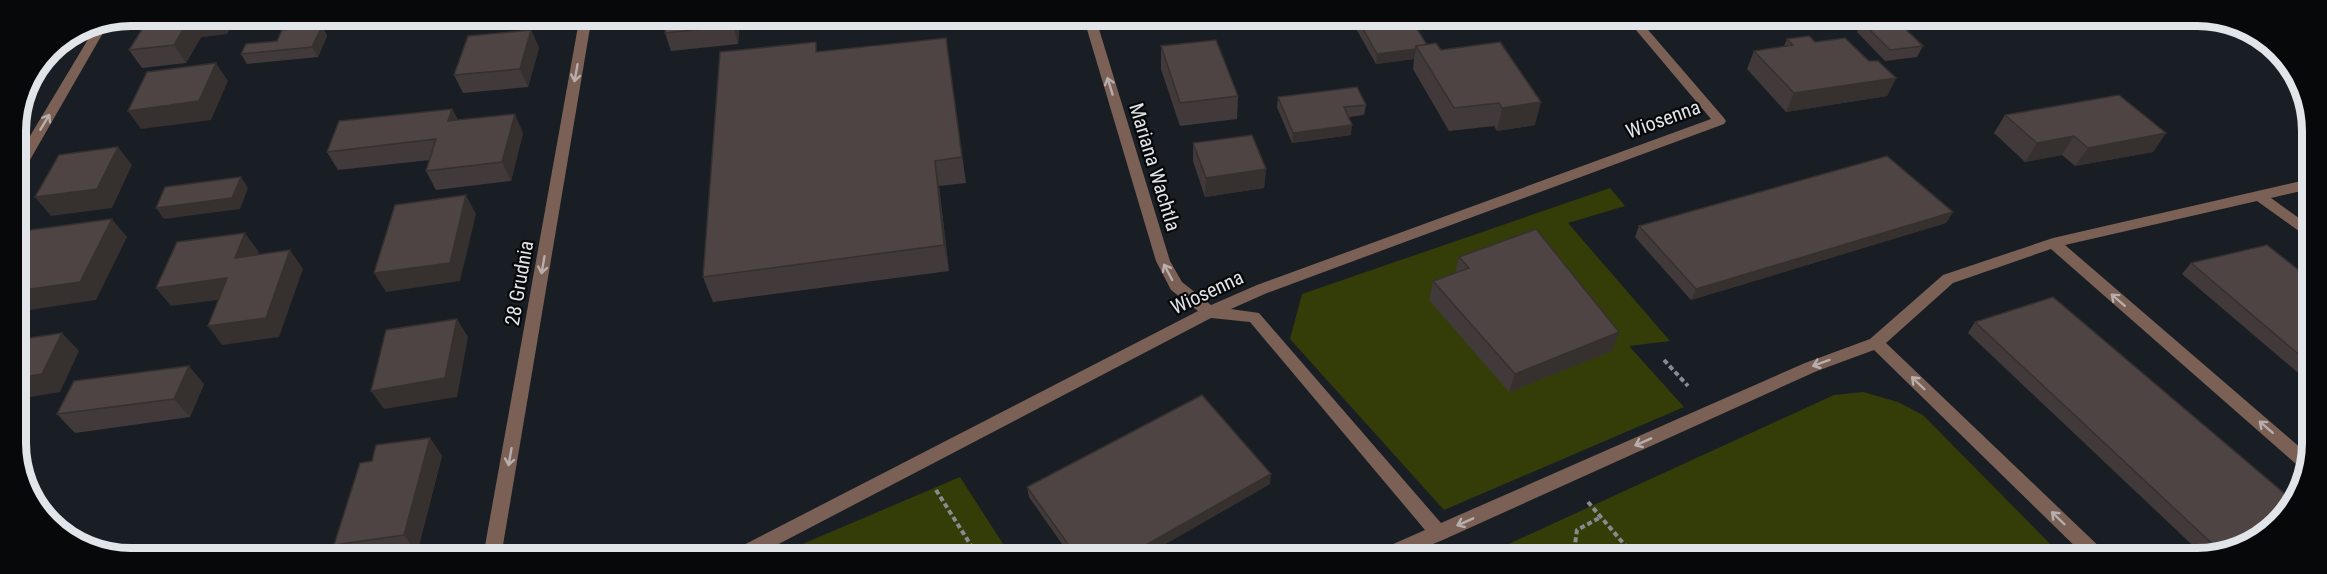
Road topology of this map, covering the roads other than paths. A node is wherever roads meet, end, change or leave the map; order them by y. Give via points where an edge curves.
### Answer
1 (584, 26) edge
2 (1092, 26) edge
3 (1639, 26) edge
4 (100, 31) edge
5 (26, 154) edge
6 (2302, 186) edge
7 (2260, 196) junction
8 (2302, 228) edge
9 (2053, 243) junction
10 (1209, 312) junction
11 (1876, 343) junction
12 (2300, 457) edge
13 (1439, 534) junction
14 (494, 548) edge
15 (755, 548) edge
16 (1405, 548) edge
17 (2089, 548) edge

1 -> 14 street, 28 Grudnia
10 -> 2 street, Mariana Wachtla via 1176,286 1163,261
3 - 10 street, Wiosenna via 1719,121
5 -> 4 street
6 - 7 street
7 - 8 street
7 - 9 street
9 - 11 street via 1948,279
12 -> 9 street
10 - 13 street via 1254,317
10 - 15 street, Wiosenna
11 -> 13 street via 1811,367
17 -> 11 street
13 - 16 street

